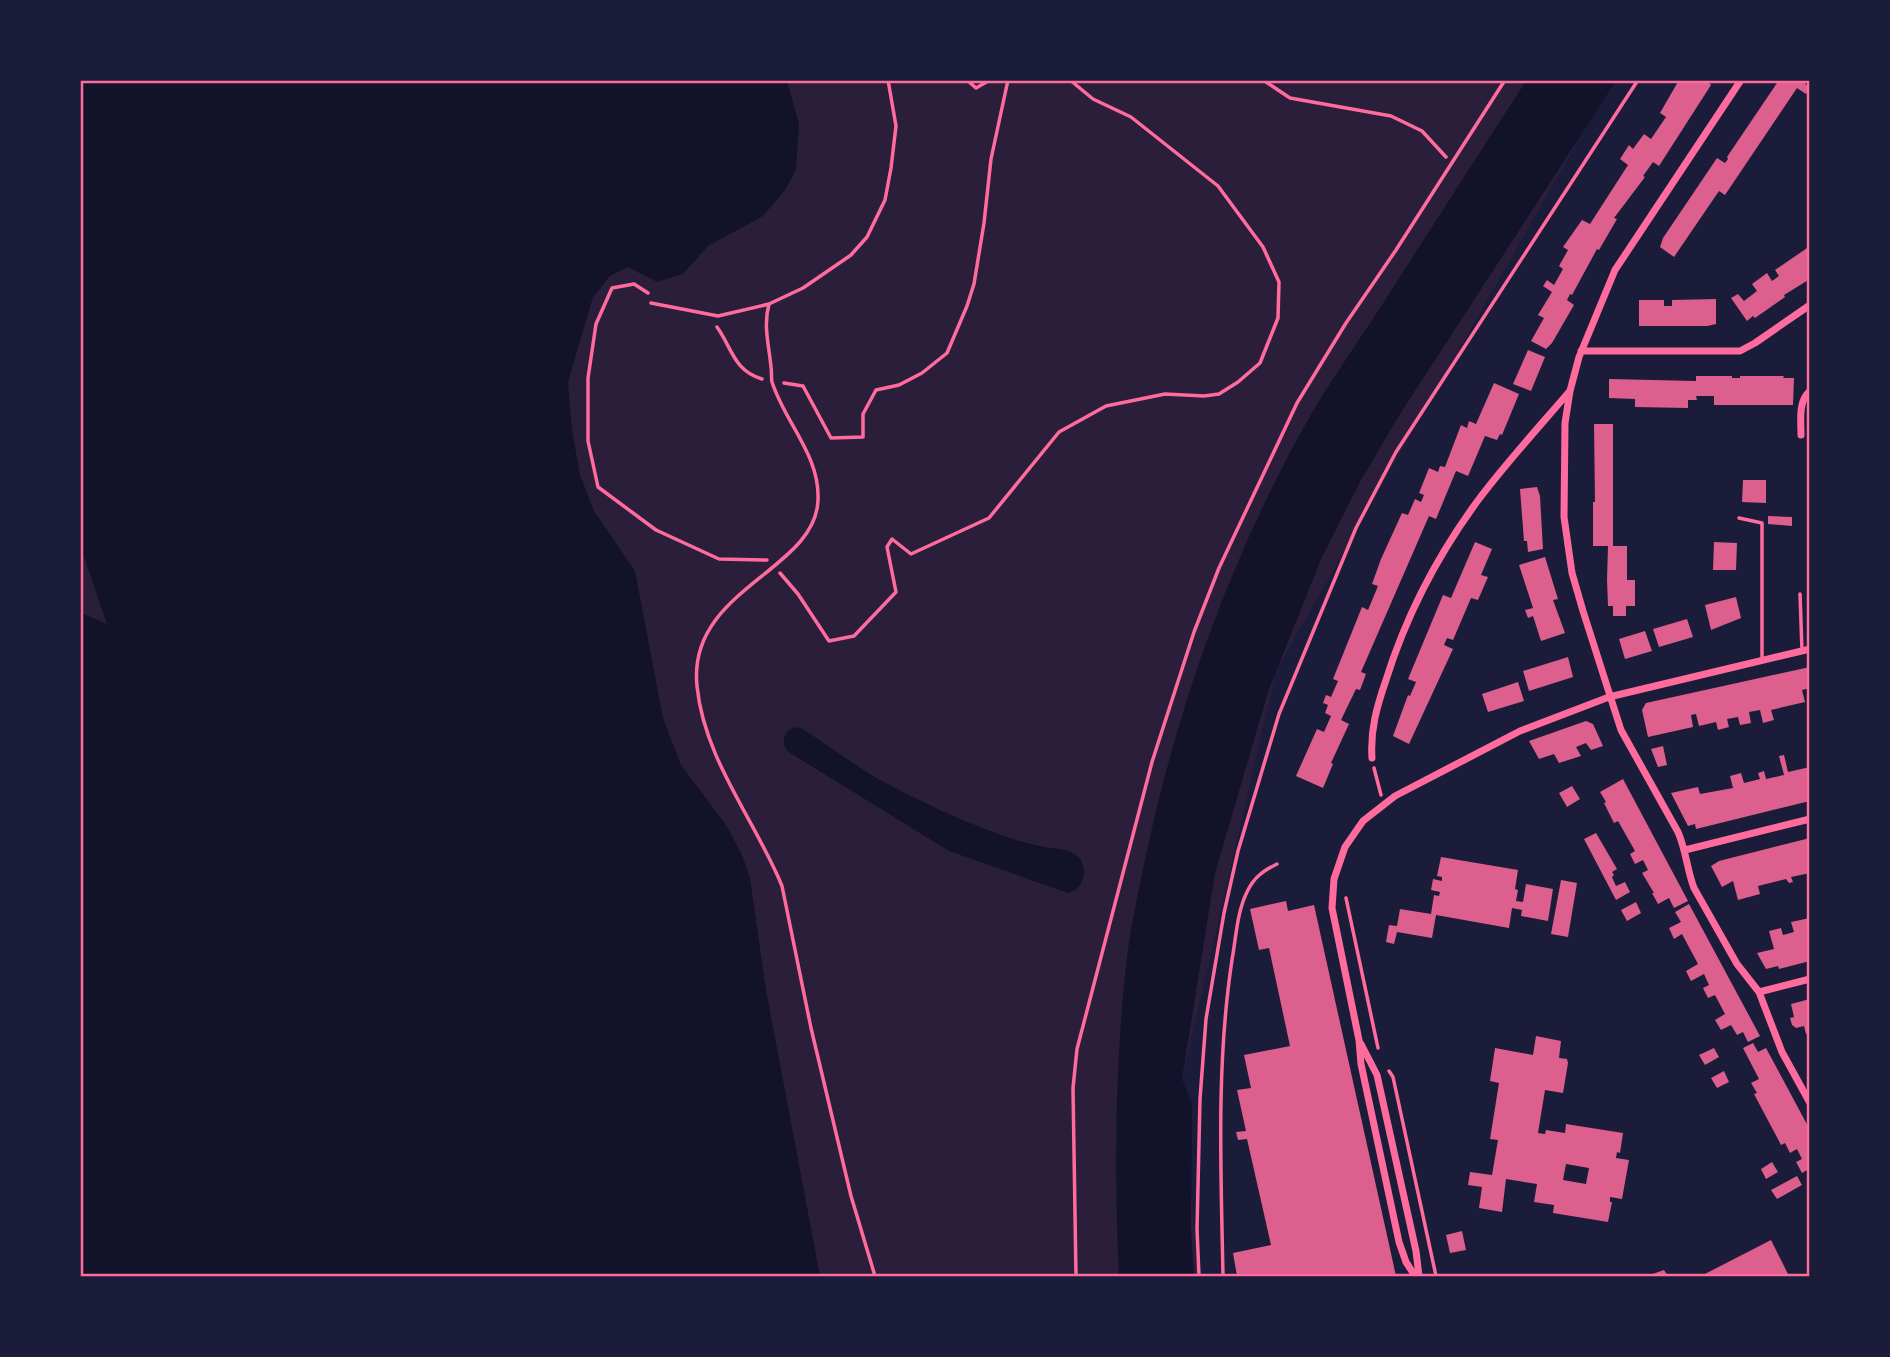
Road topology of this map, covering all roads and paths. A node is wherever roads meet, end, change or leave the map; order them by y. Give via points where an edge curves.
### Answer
1 (888, 80) edge
2 (967, 80) edge
3 (990, 80) edge
4 (1008, 80) edge
5 (1263, 80) edge
6 (1505, 80) edge
7 (1638, 80) edge
8 (1741, 80) edge
9 (1073, 81) edge
10 (1452, 164) junction
11 (651, 303) dead end
12 (769, 304) junction
13 (1810, 305) edge
14 (669, 306) junction
15 (714, 322) dead end
16 (1581, 351) junction
17 (771, 381) junction
18 (1570, 391) junction
19 (1810, 391) edge
20 (1801, 435) dead end
21 (1739, 518) dead end
22 (774, 565) junction
23 (1800, 594) dead end
24 (1805, 650) edge
25 (1762, 660) junction
26 (1609, 697) junction
27 (1372, 758) joint
28 (1384, 803) junction
29 (1810, 819) edge
30 (1685, 850) junction
31 (1277, 864) dead end
32 (1810, 979) edge
33 (1759, 992) junction
34 (1359, 1040) junction
35 (1810, 1103) edge
36 (875, 1276) edge
37 (1076, 1276) edge
38 (1199, 1276) edge
39 (1223, 1276) edge
40 (1417, 1276) edge

1 - 12 lane via 896,126 891,168 885,200 867,237 851,255 803,288
2 - 3 path via 976,88
4 - 17 path via 991,159 974,284 947,353 899,385 876,390 863,414 863,437 831,438 803,386
5 - 10 path via 1290,98 1391,116 1422,131
6 - 10 lane
7 - 38 path via 1396,452 1356,528 1279,714 1238,851 1206,1019 1199,1125
8 - 16 street via 1623,256
9 - 22 path via 1199,168 1234,205 1264,247 1279,282 1278,318 1260,363 1219,394 1165,394 1106,406 1059,432 989,518 911,554 891,540 887,547 896,592 855,636 829,641
10 - 37 lane via 1297,403 1219,568 1189,645 1145,785 1077,1049 1073,1088
11 - 14 lane
12 - 14 lane via 718,316
12 - 17 lane via 765,317
13 - 16 street via 1740,351
14 - 22 path via 634,284 612,288 596,324 588,378 588,441 598,487 656,530 719,559 757,558
15 - 17 path via 733,359 758,379
16 - 18 street
17 - 22 lane via 818,475 815,522
18 - 26 street via 1563,443 1566,538
18 - 27 street via 1478,500 1422,593 1397,648 1373,721
19 - 20 street via 1802,402
21 - 25 lane via 1762,523
22 - 36 lane via 738,596 700,644 696,688 724,773 782,886 814,1042
23 - 24 lane
24 - 25 street
25 - 26 street
26 - 28 street via 1520,731
26 - 30 street via 1621,730
27 - 28 path
28 - 34 street via 1348,840 1331,893
29 - 30 street
30 - 33 street via 1694,888 1737,964
31 - 39 lane via 1260,872 1246,893 1229,982 1220,1132
32 - 33 street
33 - 35 street via 1782,1052
34 - 40 street via 1377,1075 1416,1251
34 - 40 street via 1399,1242

